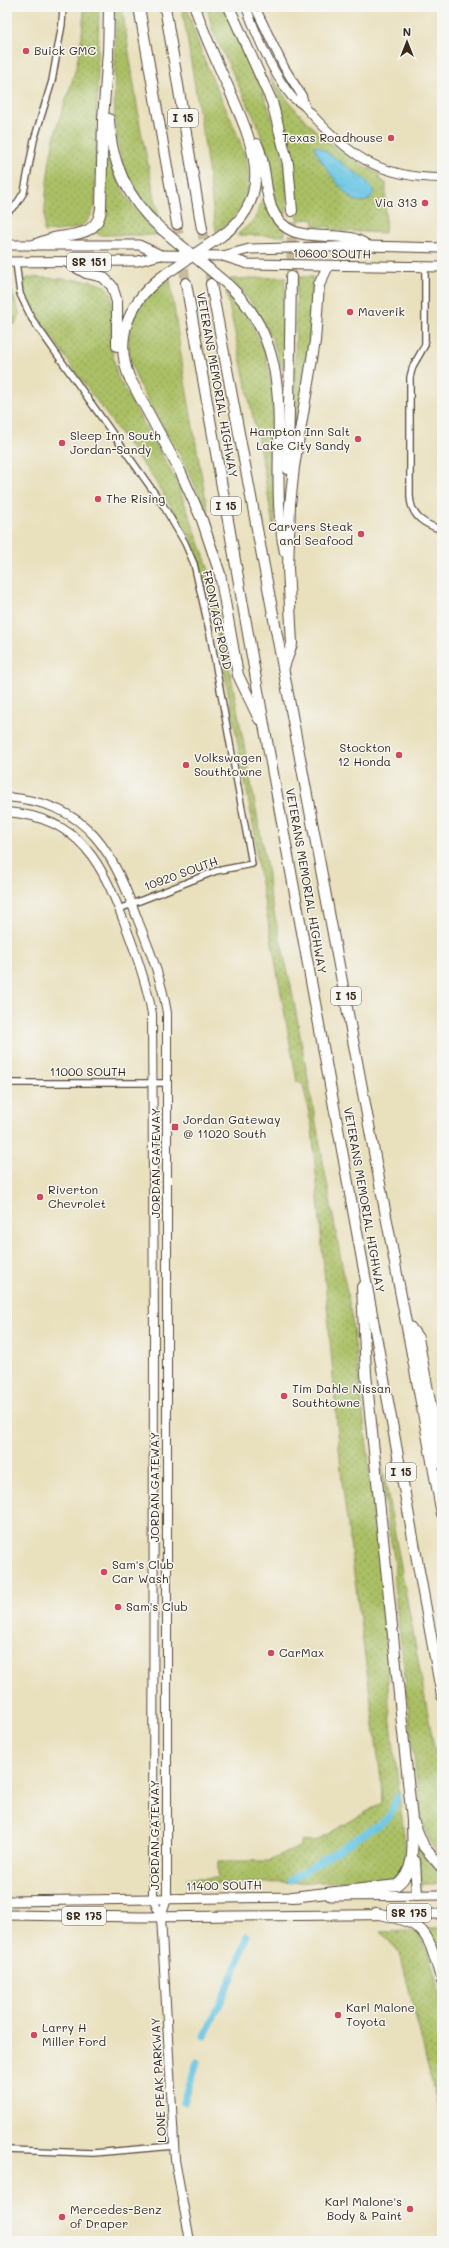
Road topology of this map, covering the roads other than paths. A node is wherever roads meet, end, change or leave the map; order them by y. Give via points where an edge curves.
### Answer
1 (63, 7) edge
2 (108, 7) edge
3 (139, 7) edge
4 (166, 7) edge
5 (195, 7) edge
6 (229, 7) edge
7 (246, 7) edge
8 (255, 7) edge
9 (108, 52) junction
10 (305, 106) junction
11 (244, 122) junction
12 (442, 178) edge
13 (292, 211) tunnel mouth
14 (7, 212) edge
15 (176, 224) tunnel mouth
16 (202, 229) tunnel mouth
17 (7, 245) edge
18 (34, 245) junction
19 (368, 246) junction
20 (442, 248) edge
21 (161, 255) junction
22 (194, 256) junction
23 (223, 256) junction
24 (11, 262) edge
25 (66, 262) junction
26 (328, 266) junction
27 (425, 267) junction
28 (442, 267) edge
29 (291, 277) tunnel mouth
30 (186, 283) tunnel mouth
31 (211, 284) tunnel mouth
32 (142, 403) junction
33 (290, 505) junction
34 (442, 530) edge
35 (288, 568) junction
36 (284, 668) junction
37 (265, 730) junction
38 (7, 797) edge
39 (7, 812) edge
40 (252, 864) joint
41 (132, 904) junction
42 (119, 909) junction
43 (7, 1083) edge
44 (154, 1083) junction
45 (168, 1083) junction
46 (360, 1249) junction
47 (408, 1324) junction
48 (442, 1464) edge
49 (153, 1514) junction
50 (168, 1514) junction
51 (442, 1514) edge
52 (442, 1696) edge
53 (412, 1820) junction
54 (412, 1843) junction
55 (442, 1868) edge
56 (417, 1895) junction
57 (442, 1895) edge
58 (292, 1897) junction
59 (153, 1899) junction
60 (167, 1899) junction
61 (7, 1901) edge
62 (376, 1913) junction
63 (442, 1914) edge
64 (7, 1915) edge
65 (161, 1917) junction
66 (442, 1981) edge
67 (174, 2146) junction
68 (7, 2150) edge
69 (190, 2241) edge

1 - 14 street via 52,81 34,140 24,192 16,205
2 - 9 highway
3 - 15 highway, I 15
4 - 16 highway, I 15
5 - 11 highway
6 - 13 highway via 272,102 288,164
7 - 10 main road via 270,61 292,97
8 - 10 main road via 269,40 302,96
9 - 18 highway via 99,218 95,225 83,234 58,237
9 - 22 highway, bridge via 109,124 116,162 134,199 159,227
10 - 12 main road via 337,140 364,160 403,176
11 - 19 highway via 259,148 265,166 270,203 277,218 284,225 304,235 353,238
11 - 22 highway, bridge via 255,159 255,186 250,200 241,217
17 - 18 main road, 10600 SOUTH / SR 151
18 - 21 main road, 10600 SOUTH / SR 151 via 139,245
19 - 20 main road, 10600 SOUTH
19 - 23 main road, 10600 SOUTH via 249,250
21 - 22 main road, 10600 SOUTH / SR 151, bridge
21 - 25 main road, 10600 SOUTH / SR 151 via 138,261
22 - 23 main road, 10600 SOUTH, bridge
22 - 32 highway, bridge via 148,289 136,302 125,329 124,362
22 - 35 highway, bridge via 245,302 268,341 275,365 278,392 279,501 283,546
23 - 26 main road, 10600 SOUTH via 248,264
24 - 25 main road, 10600 SOUTH / SR 151
24 - 40 street, FRONTAGE ROAD via 20,294 32,319 163,505 194,564 210,634
25 - 32 highway via 86,273 103,277 114,288 117,300 119,366 124,380
26 - 27 main road, 10600 SOUTH
26 - 33 highway via 319,285 315,341
27 - 28 main road, 10600 SOUTH
27 - 34 street via 425,345 410,377 410,503 422,522
29 - 33 highway via 288,485
30 - 37 highway, VETERANS MEMORIAL HIGHWAY / I 15
31 - 36 highway, VETERANS MEMORIAL HIGHWAY / I 15
32 - 37 highway via 179,467 202,520 220,574 238,675
33 - 35 highway
35 - 36 highway via 292,644
36 - 47 highway, VETERANS MEMORIAL HIGHWAY / I 15
37 - 46 highway, VETERANS MEMORIAL HIGHWAY / I 15
38 - 41 main road, JORDAN GATEWAY via 38,802 56,809 87,828 114,862
39 - 42 main road, JORDAN GATEWAY via 35,816 56,824 77,839 102,869
40 - 41 street, 10920 SOUTH via 216,871
41 - 42 street, 10920 SOUTH
41 - 45 main road, JORDAN GATEWAY via 163,987 167,1013
42 - 44 main road, JORDAN GATEWAY via 148,990 152,1014
43 - 44 street, 11000 SOUTH
44 - 45 street, 11000 SOUTH
44 - 49 main road, JORDAN GATEWAY
45 - 50 main road, JORDAN GATEWAY
46 - 52 highway, VETERANS MEMORIAL HIGHWAY / I 15
46 - 53 highway via 366,1374
47 - 48 highway via 418,1338
47 - 51 highway, VETERANS MEMORIAL HIGHWAY / I 15
49 - 50 main road
49 - 59 main road, JORDAN GATEWAY
50 - 60 main road, JORDAN GATEWAY
53 - 54 highway
53 - 55 highway via 424,1847
54 - 56 highway
54 - 58 highway via 410,1871 397,1885
56 - 57 main road, 11400 SOUTH / SR 175
56 - 58 main road, 11400 SOUTH / SR 175
58 - 60 main road, 11400 SOUTH / SR 175
59 - 60 main road, 11400 SOUTH / SR 175
59 - 61 main road, 11400 SOUTH / SR 175
59 - 65 main road, JORDAN GATEWAY
60 - 65 main road, JORDAN GATEWAY
62 - 63 main road, SR 175
62 - 65 main road, SR 175
62 - 66 highway via 400,1918 425,1932
64 - 65 main road, SR 175
65 - 67 main road, LONE PEAK PARKWAY
67 - 68 street via 94,2153
67 - 69 main road, LONE PEAK PARKWAY

